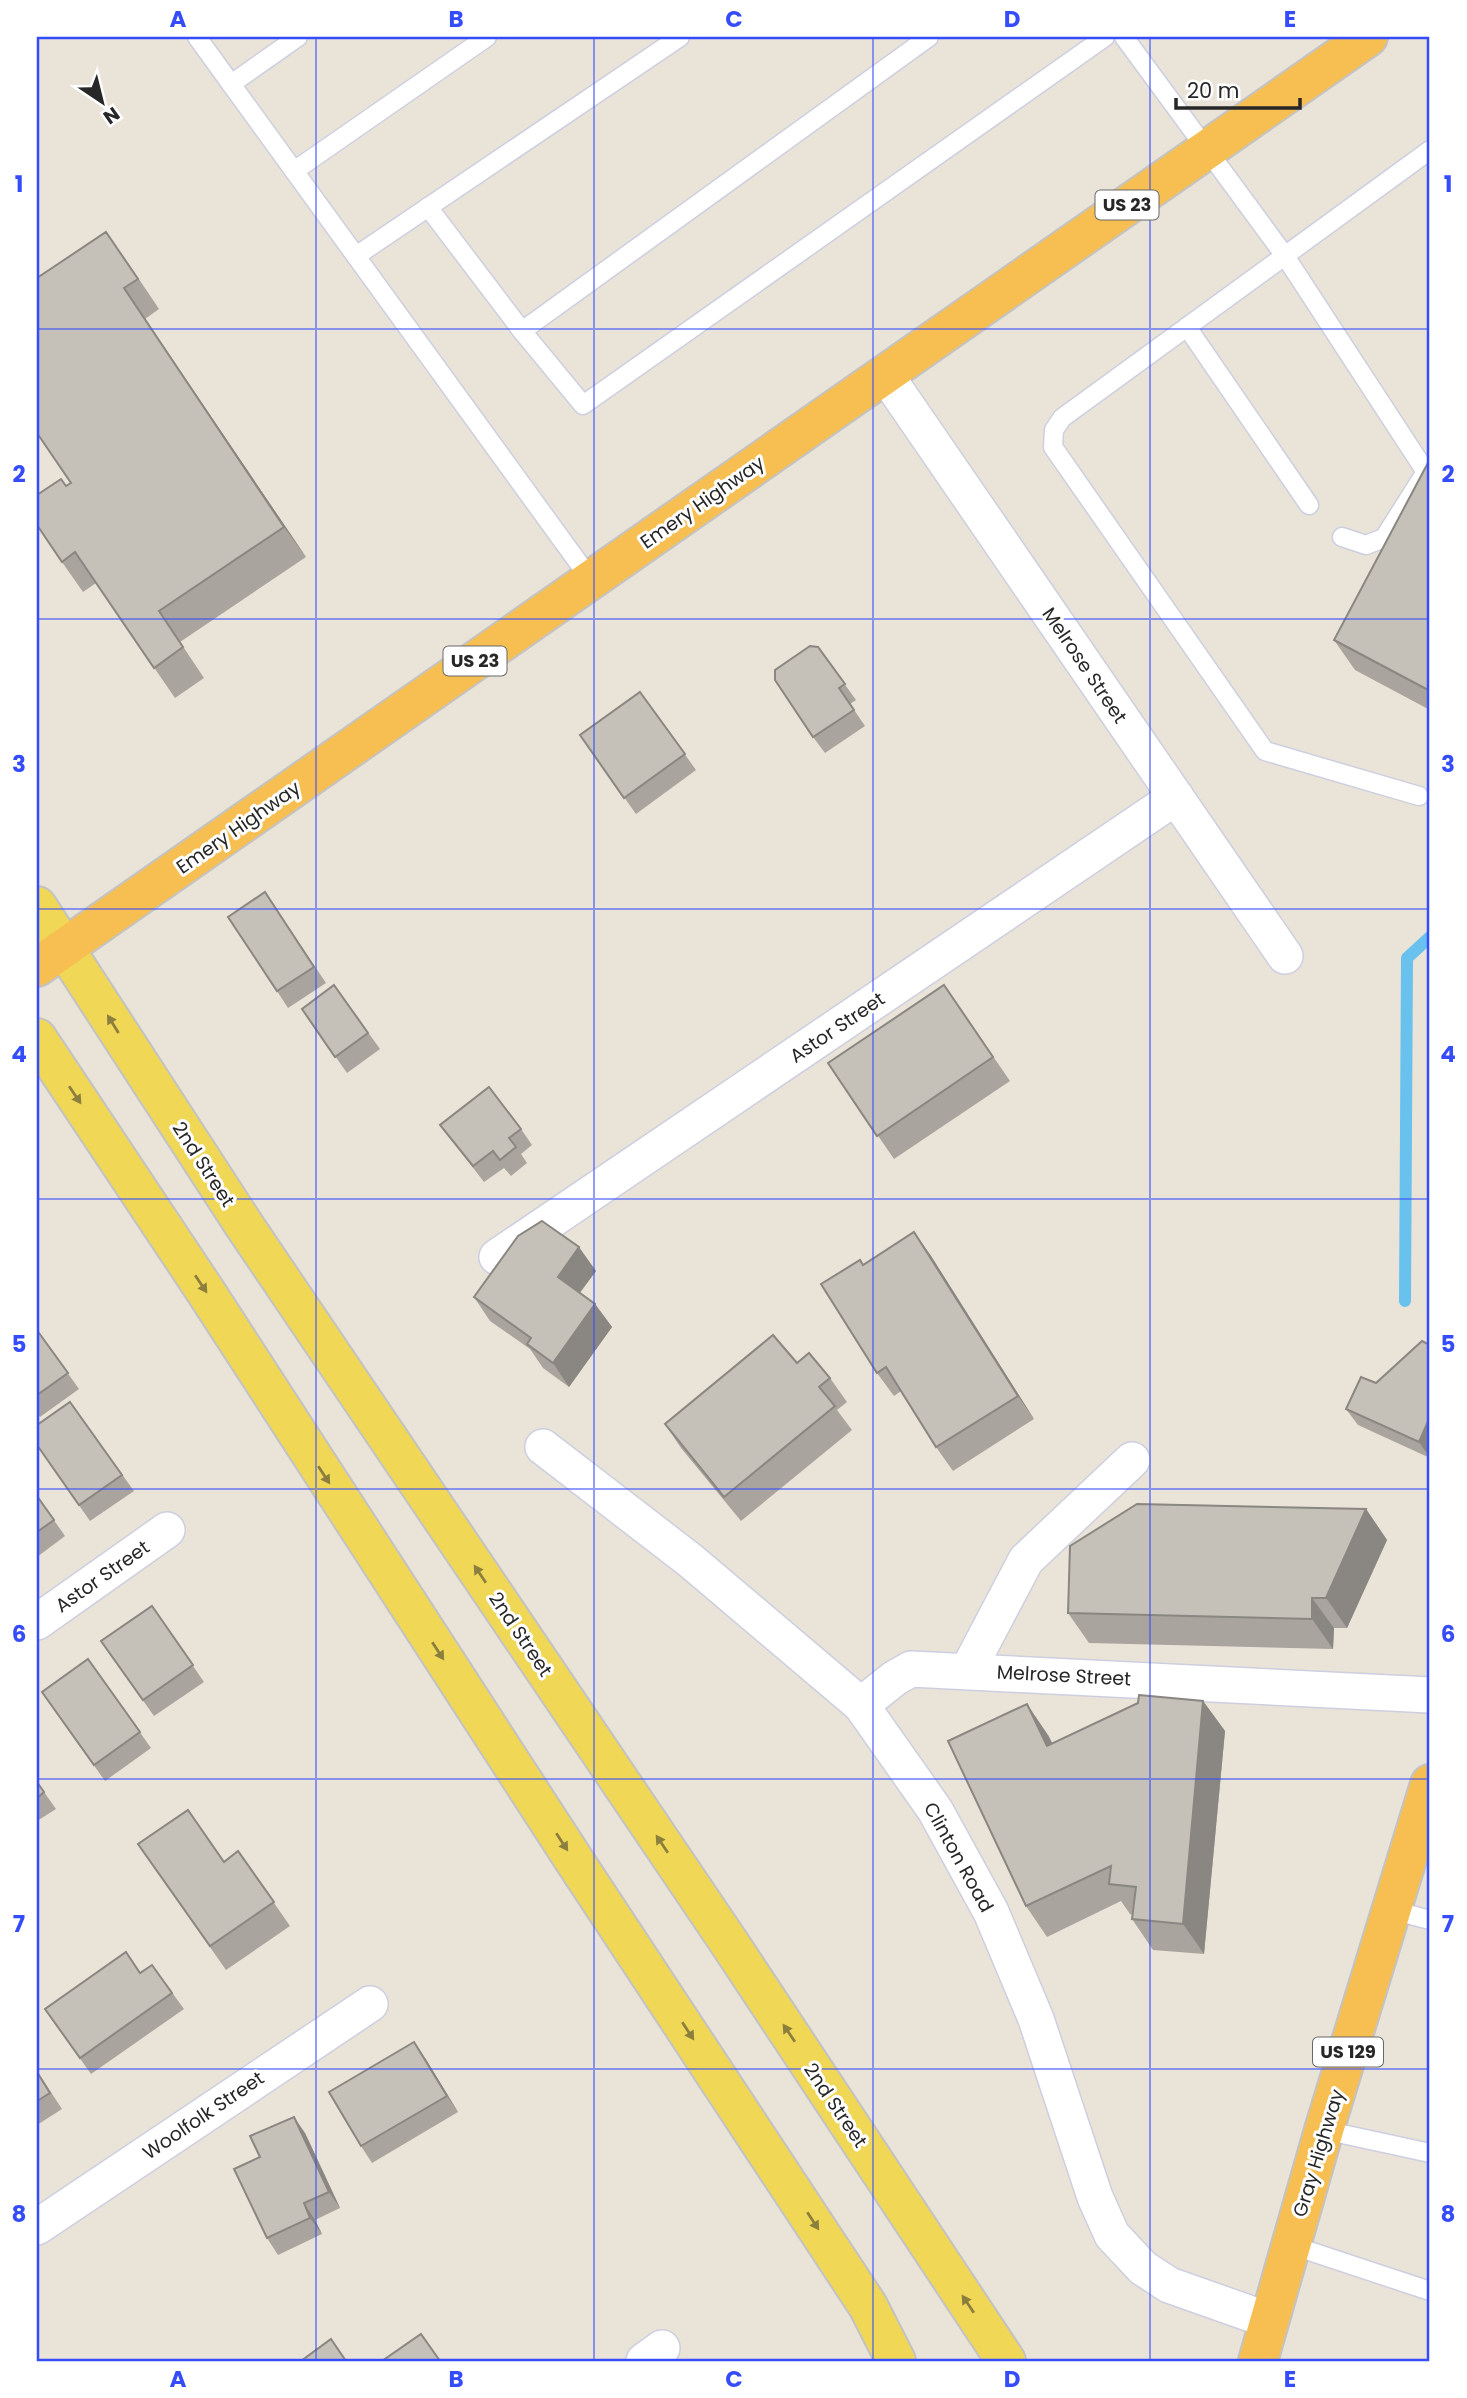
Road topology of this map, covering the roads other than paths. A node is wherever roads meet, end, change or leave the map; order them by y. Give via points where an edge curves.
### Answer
1 (197, 37) edge
2 (298, 37) edge
3 (487, 37) edge
4 (680, 37) edge
5 (929, 37) edge
6 (1105, 37) edge
7 (1124, 37) edge
8 (1368, 37) edge
9 (231, 84) junction
10 (1207, 149) junction
11 (1430, 150) edge
12 (294, 170) junction
13 (428, 207) junction
14 (356, 256) junction
15 (1285, 256) junction
16 (1186, 327) junction
17 (522, 331) junction
18 (885, 374) junction
19 (1428, 468) edge
20 (1309, 505) dead end
21 (1342, 537) dead end
22 (591, 580) junction
23 (1419, 796) dead end
24 (1176, 797) junction
25 (37, 906) edge
26 (1285, 956) dead end
27 (51, 958) edge
28 (37, 1038) edge
29 (497, 1257) dead end
30 (543, 1447) dead end
31 (1132, 1460) dead end
32 (167, 1530) dead end
33 (37, 1622) edge
34 (968, 1670) junction
35 (1430, 1695) edge
36 (862, 1706) junction
37 (1430, 1784) edge
38 (1392, 1910) junction
39 (1430, 1920) edge
40 (370, 2004) dead end
41 (1324, 2130) junction
42 (1430, 2152) edge
43 (37, 2227) edge
44 (1291, 2245) junction
45 (1430, 2291) edge
46 (1268, 2320) junction
47 (896, 2361) edge
48 (1006, 2361) edge
49 (1258, 2361) edge

1 - 9 lane
2 - 9 lane
3 - 12 lane
4 - 13 lane
5 - 17 lane
6 - 17 lane via 583,405
7 - 10 lane
8 - 10 highway, Emery Highway / US 23
9 - 12 lane
10 - 15 lane
10 - 18 highway, Emery Highway / US 23
11 - 15 lane
12 - 14 lane
13 - 14 lane
13 - 17 lane
14 - 22 lane
15 - 16 lane
15 - 19 lane
16 - 20 lane
16 - 23 lane via 1062,418 1054,430 1053,447 1265,751
18 - 22 highway, Emery Highway / US 23
18 - 24 street, Melrose Street
19 - 21 lane via 1384,538 1366,545
22 - 27 highway, Emery Highway / US 23
24 - 26 street, Melrose Street
24 - 29 street, Astor Street
25 - 27 main road, 2nd Street
48 -> 27 main road, 2nd Street via 244,1224
28 -> 47 main road via 869,2306
30 - 36 street, Clinton Road via 691,1561
31 - 34 street, Melrose Street via 1026,1560
32 - 33 street, Astor Street
34 - 35 street, Melrose Street
34 - 36 street via 911,1669
36 - 46 street, Clinton Road via 935,1810 991,1912 1036,2019 1112,2235 1143,2268 1169,2285
37 - 38 highway, Gray Highway / US 129
38 - 39 lane
38 - 41 highway, Gray Highway / US 129
40 - 43 street, Woolfolk Street
41 - 42 lane
41 - 44 highway, Gray Highway / US 129
44 - 45 lane
44 - 46 highway, Gray Highway / US 129
46 - 49 highway, Gray Highway / US 129

